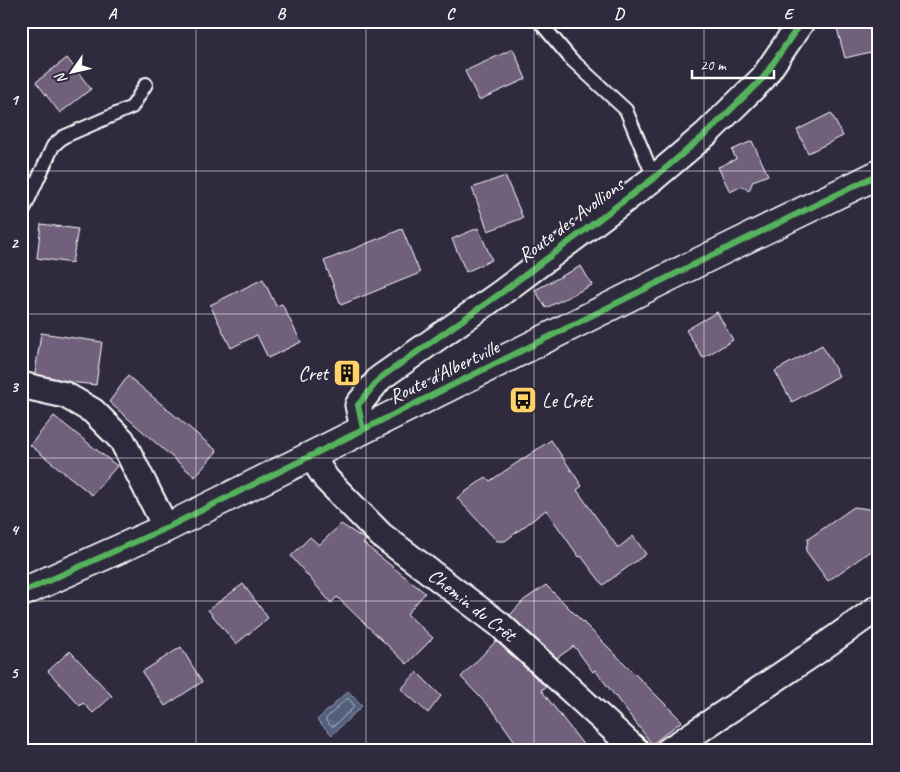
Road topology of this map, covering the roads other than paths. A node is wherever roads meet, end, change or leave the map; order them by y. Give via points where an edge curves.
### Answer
1 (539, 21) edge
2 (802, 21) edge
3 (146, 84) dead end
4 (879, 174) edge
5 (654, 178) junction
6 (21, 216) edge
7 (21, 385) edge
8 (363, 429) junction
9 (311, 456) junction
10 (166, 528) junction
11 (21, 593) edge
12 (879, 607) edge
13 (637, 751) edge
14 (668, 751) edge

1 - 5 lane via 571,59 626,110
2 - 5 street, Route des Avollions via 763,78 707,133
3 - 6 lane via 132,107 63,137 53,146
4 - 8 main road, Route d'Albertville
5 - 8 street, Route des Avollions via 501,293 380,378 358,405
7 - 10 street via 65,395 93,411 122,440
8 - 9 main road, Route d'Albertville
9 - 10 main road, Route d'Albertville
9 - 13 street, Chemin du Crêt via 327,480 381,535 499,624
10 - 11 main road, Route d'Albertville
12 - 14 street

